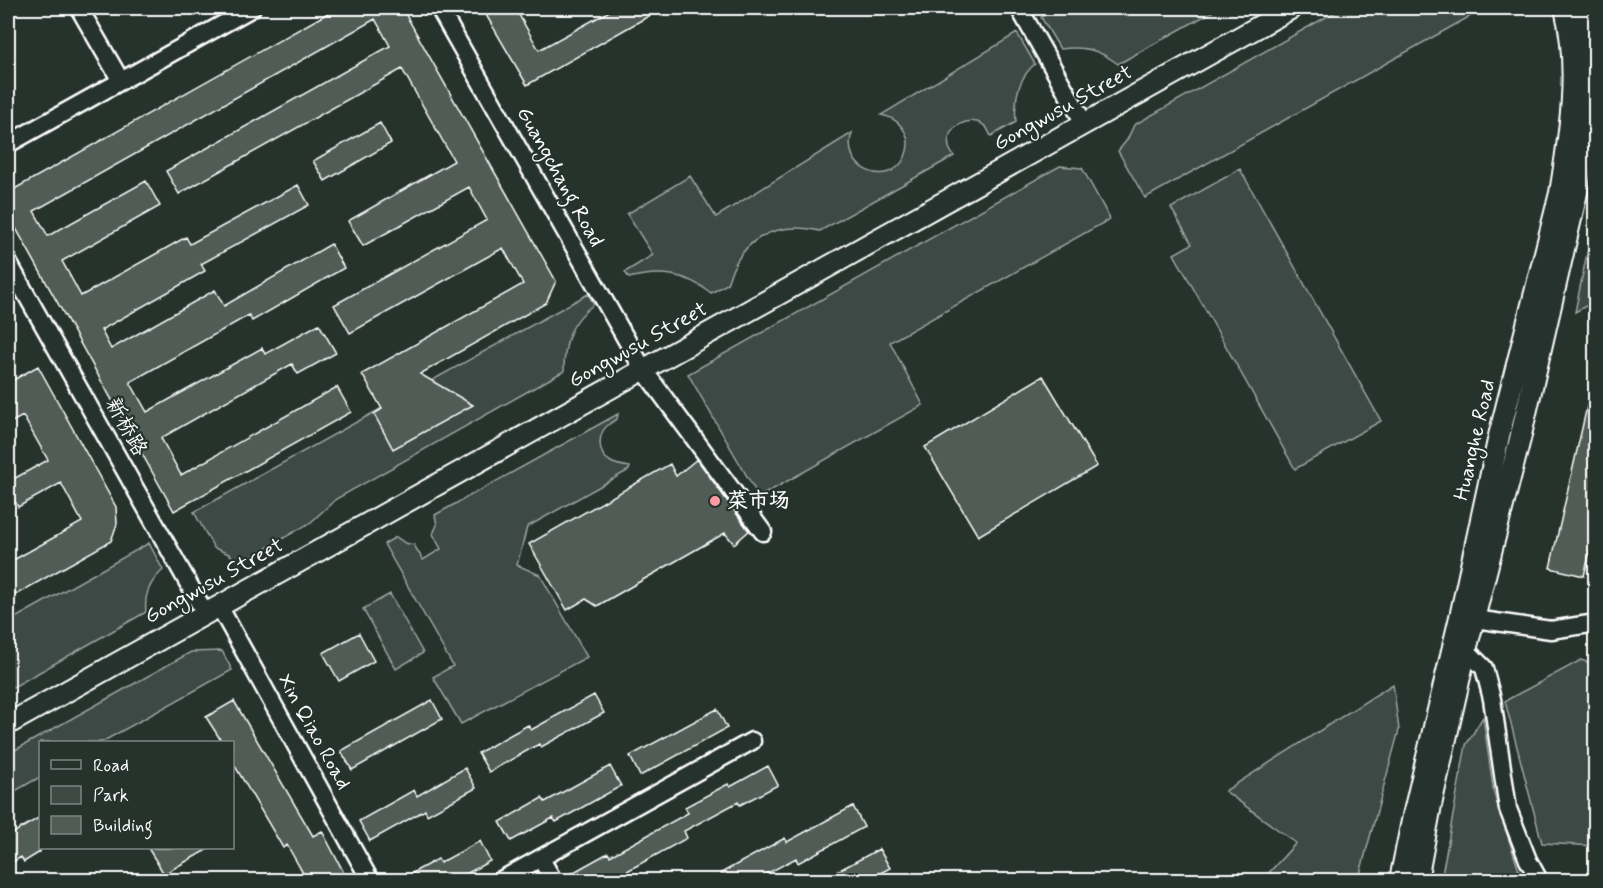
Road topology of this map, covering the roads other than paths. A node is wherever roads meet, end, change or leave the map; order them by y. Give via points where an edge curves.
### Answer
1 (79, 8) edge
2 (252, 8) edge
3 (439, 8) edge
4 (1019, 8) edge
5 (1265, 8) edge
6 (1292, 8) edge
7 (1565, 8) edge
8 (1584, 8) edge
9 (121, 81) junction
10 (1081, 118) junction
11 (8, 144) edge
12 (8, 262) edge
13 (640, 364) junction
14 (763, 532) dead end
15 (208, 607) junction
16 (1467, 618) junction
17 (1596, 623) edge
18 (1459, 648) junction
19 (8, 710) edge
20 (8, 724) edge
21 (752, 741) dead end
22 (541, 859) junction
23 (370, 880) edge
24 (501, 880) edge
25 (553, 880) edge
26 (1400, 880) edge
27 (1418, 880) edge
28 (1539, 880) edge

1 - 9 street
2 - 9 street
3 - 13 street, Guangchang Road
4 - 10 street
5 - 10 main road, Gongwusu Street
6 - 10 main road, Gongwusu Street
7 - 16 main road, Huanghe Road via 1573,58 1566,156 1499,435
8 - 16 main road, Huanghe Road via 1589,55 1579,184 1520,440
9 - 11 street
10 - 13 main road, Gongwusu Street
12 - 15 street, 新桥路
13 - 14 street, Guangchang Road
13 - 15 main road, Gongwusu Street
15 - 19 main road, Gongwusu Street
15 - 20 main road, Gongwusu Street
15 - 23 street, Xin Qiao Road
16 - 17 street via 1551,630
16 - 18 main road, Huanghe Road
18 - 26 main road, Huanghe Road via 1413,816
18 - 27 main road, Huanghe Road
18 - 28 street via 1484,668 1508,809
21 - 22 street
22 - 24 street
22 - 25 street

